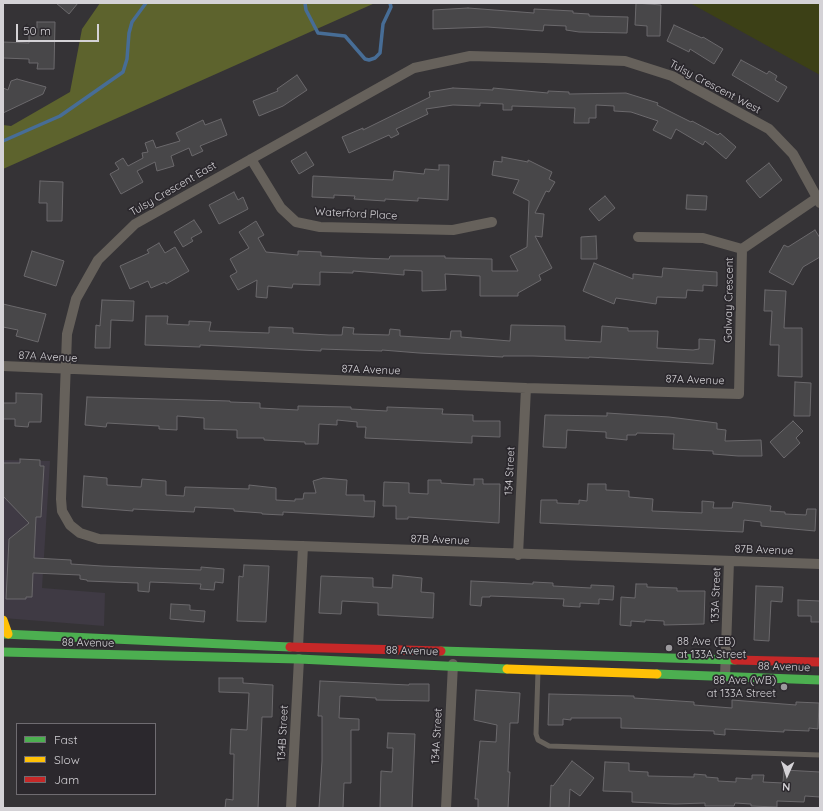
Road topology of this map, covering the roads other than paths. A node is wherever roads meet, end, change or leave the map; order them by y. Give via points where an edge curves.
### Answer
1 (489, 57) joint
2 (251, 159) junction
3 (818, 200) edge
4 (492, 222) dead end
5 (638, 237) dead end
6 (742, 248) junction
7 (3, 366) edge
8 (66, 370) junction
9 (526, 388) junction
10 (739, 394) joint
11 (65, 520) joint
12 (303, 546) junction
13 (518, 555) junction
14 (728, 561) junction
15 (820, 564) edge
16 (3, 620) edge
17 (5, 634) edge
18 (298, 647) junction
19 (3, 652) edge
20 (299, 659) junction
21 (726, 659) junction
22 (820, 662) edge
23 (453, 664) junction
24 (538, 670) junction
25 (725, 676) junction
26 (820, 680) edge
27 (820, 755) edge
28 (291, 808) edge
29 (446, 808) edge

1 - 2 street, Tulsy Crescent East via 470,56 414,68
1 - 3 street, Tulsy Crescent West via 625,61 672,76 769,129 793,154
2 - 4 street, Waterford Place via 280,208 296,222 320,227 453,230
2 - 8 street, Tulsy Crescent East via 135,224 98,260 76,299 67,334
3 - 6 street, Galway Crescent
5 - 6 street via 703,238
6 - 10 street, Galway Crescent
7 - 8 street, 87A Avenue
8 - 9 street, 87A Avenue
8 - 11 street, Tulsy Crescent East via 61,500
9 - 10 street, 87A Avenue
9 - 13 street, 134 Street
11 - 12 street, 87B Avenue via 80,533 99,539
12 - 13 street, 87B Avenue
12 - 18 street
13 - 14 street, 87B Avenue
14 - 15 street, 87B Avenue
14 - 21 street, 133A Street
16 - 17 main road
17 - 18 main road, 88 Avenue
18 - 21 main road, 88 Avenue
19 - 20 main road, 88 Avenue
20 - 23 main road, 88 Avenue
20 - 28 street, 134B Street
21 - 22 main road, 88 Avenue
21 - 25 street, 133A Street
23 - 24 main road, 88 Avenue
23 - 29 street, 134A Street
24 - 25 main road, 88 Avenue
24 - 27 lane via 536,734 538,740 549,746
25 - 26 main road, 88 Avenue

